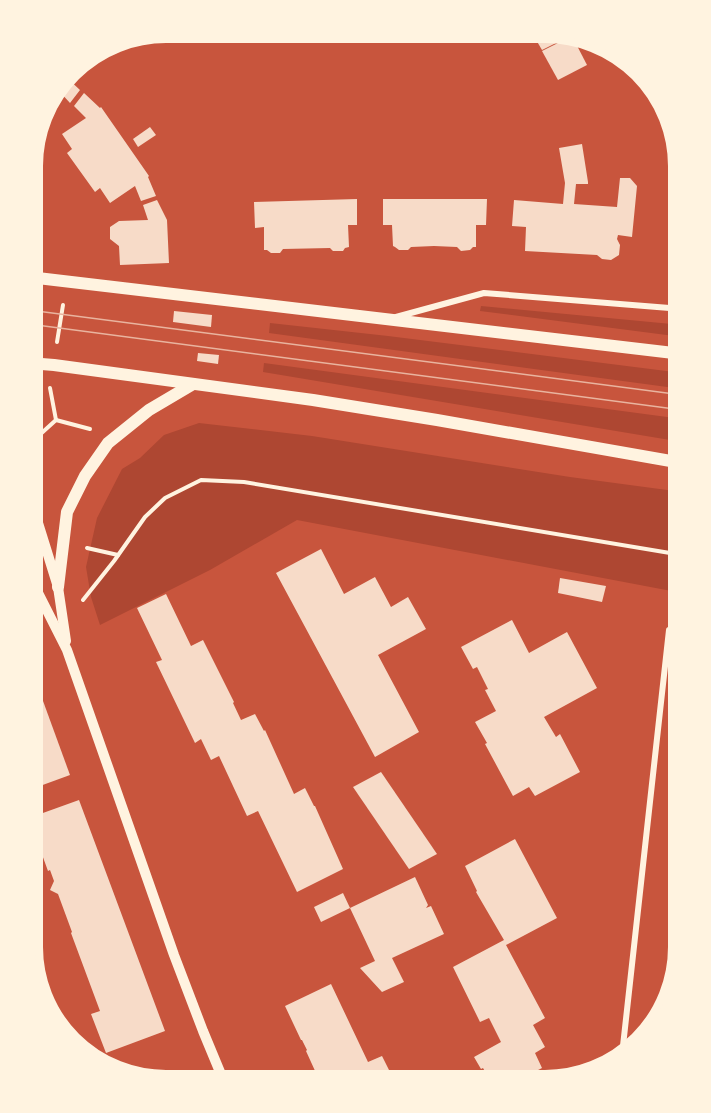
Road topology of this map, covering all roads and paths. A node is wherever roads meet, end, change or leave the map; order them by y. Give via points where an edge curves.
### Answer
1 (39, 278) edge
2 (672, 308) edge
3 (389, 318) junction
4 (672, 353) edge
5 (39, 364) edge
6 (193, 384) junction
7 (39, 436) edge
8 (108, 443) junction
9 (672, 461) edge
10 (39, 526) edge
11 (63, 543) junction
12 (672, 554) edge
13 (118, 555) junction
14 (58, 587) junction
15 (39, 595) edge
16 (672, 610) edge
17 (63, 624) junction
18 (669, 630) joint
19 (67, 650) junction
20 (623, 1047) edge
21 (221, 1074) edge

1 - 3 main road
2 - 3 street via 484,293
3 - 4 main road
5 - 6 main road
6 - 8 main road via 149,410
6 - 9 main road via 313,400
7 - 8 path via 56,420 91,429
8 - 11 main road via 67,512
10 - 14 street
11 - 13 path
11 - 14 main road
12 - 13 path via 244,482 201,480 165,498 145,517
13 - 17 path
14 - 17 street
15 - 19 street
16 - 18 path
17 - 19 street
18 - 20 street
19 - 21 street via 170,944

